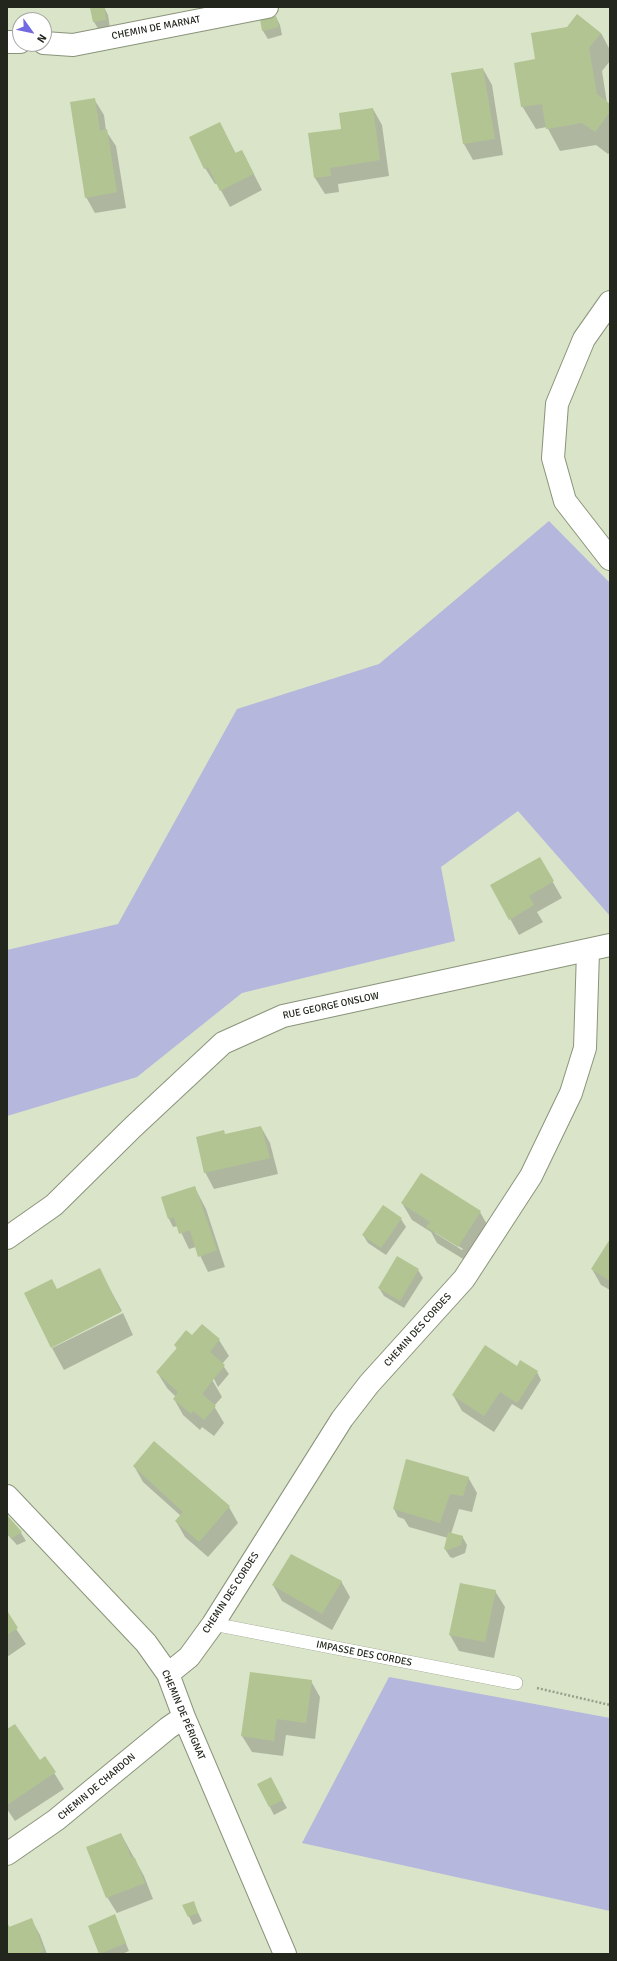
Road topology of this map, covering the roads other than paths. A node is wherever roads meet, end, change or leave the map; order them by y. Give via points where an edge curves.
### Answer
1 (267, 7) edge
2 (52, 43) edge
3 (610, 302) edge
4 (610, 559) edge
5 (610, 945) edge
6 (588, 951) junction
7 (7, 1238) edge
8 (7, 1496) edge
9 (213, 1624) junction
10 (168, 1674) junction
11 (516, 1683) road end
12 (184, 1717) junction
13 (7, 1854) edge
14 (285, 1954) edge

1 - 2 street, CHEMIN DE MARNAT via 73,44
3 - 4 street via 584,339 557,404 553,458 565,501
5 - 6 street, RUE GEORGE ONSLOW
6 - 7 street, RUE GEORGE ONSLOW via 283,1016 223,1043 133,1126 54,1205
6 - 9 street, CHEMIN DES CORDES via 585,1048 571,1092 531,1176 464,1279 369,1384 342,1419
8 - 10 street, CHEMIN DE PÉRIGNAT via 146,1643
9 - 10 street, CHEMIN DES CORDES via 189,1656
9 - 11 lane, IMPASSE DES CORDES
10 - 12 street, CHEMIN DE PÉRIGNAT
12 - 13 street, CHEMIN DE CHARDON via 56,1820
12 - 14 street, CHEMIN DE PÉRIGNAT

